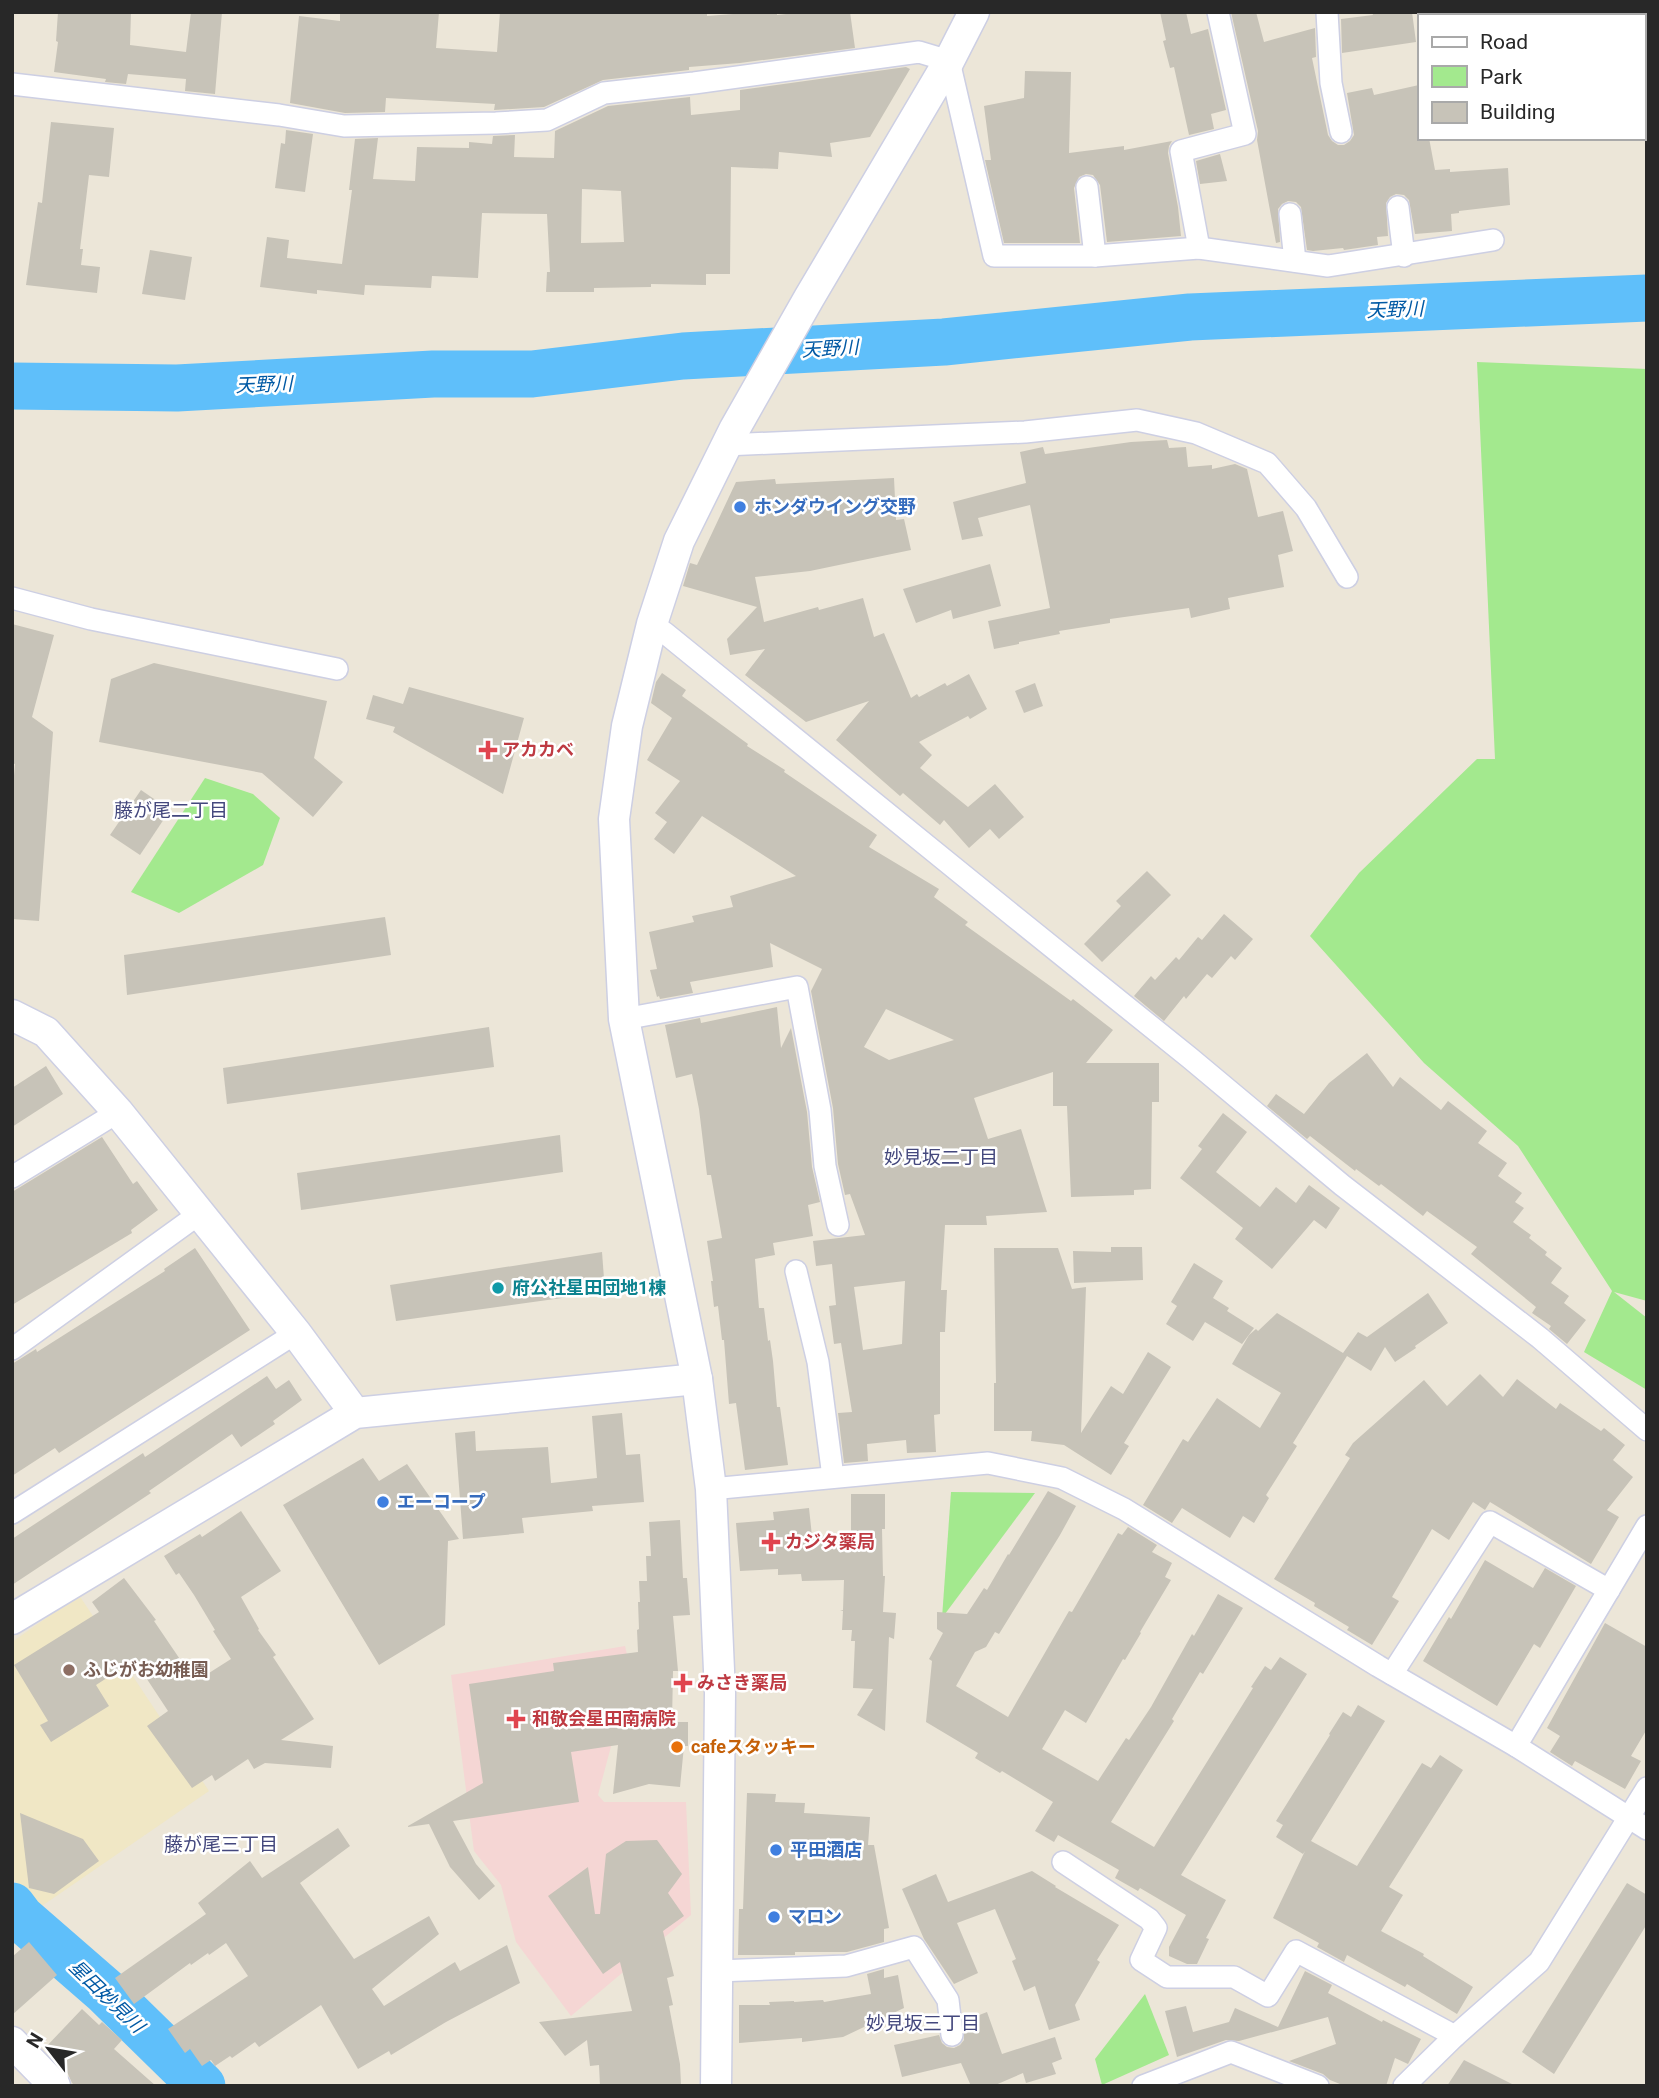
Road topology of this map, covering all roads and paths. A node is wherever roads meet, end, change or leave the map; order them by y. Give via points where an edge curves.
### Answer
1 (974, 12) edge
2 (1219, 12) edge
3 (1327, 12) edge
4 (949, 61) junction
5 (12, 84) edge
6 (1341, 132) dead end
7 (1087, 187) dead end
8 (1398, 207) dead end
9 (1290, 214) dead end
10 (1493, 240) dead end
11 (1199, 248) junction
12 (1095, 256) junction
13 (1404, 256) junction
14 (1295, 261) junction
15 (729, 438) junction
16 (1347, 577) dead end
17 (12, 598) edge
18 (652, 624) junction
19 (337, 669) dead end
20 (12, 1015) edge
21 (624, 1019) junction
22 (118, 1112) junction
23 (12, 1177) edge
24 (199, 1214) junction
25 (838, 1225) dead end
26 (796, 1271) dead end
27 (296, 1333) junction
28 (12, 1349) edge
29 (697, 1378) junction
30 (355, 1413) junction
31 (1647, 1430) edge
32 (833, 1477) junction
33 (711, 1489) junction
34 (12, 1513) edge
35 (1647, 1526) edge
36 (1609, 1590) junction
37 (12, 1619) edge
38 (1392, 1674) junction
39 (1517, 1746) junction
40 (1647, 1788) edge
41 (1638, 1823) edge
42 (1063, 1862) dead end
43 (717, 1971) junction
44 (952, 2035) dead end
45 (1455, 2036) junction
46 (12, 2042) edge
47 (1411, 2083) edge
48 (55, 2086) edge
49 (716, 2086) edge
50 (1143, 2086) edge
51 (1318, 2086) edge

1 - 4 street
2 - 11 street via 1245,134 1181,151
3 - 6 street via 1331,83
4 - 5 street via 919,52 604,93 547,120 413,125 344,125
4 - 12 street via 994,256
4 - 15 street
7 - 12 street
8 - 13 street
9 - 14 street
10 - 13 street
11 - 12 street
11 - 14 street
13 - 14 street via 1328,266
15 - 16 street via 1025,432 1137,420 1196,433 1267,463 1307,508
15 - 18 street via 679,541
17 - 19 street via 91,619
18 - 21 street via 627,726 614,819
18 - 31 street via 1342,1185 1540,1338
20 - 22 street via 46,1032
21 - 25 street via 797,987
21 - 29 street
22 - 23 street
22 - 24 street
24 - 27 street
24 - 28 street
26 - 32 street via 818,1362
27 - 30 street
27 - 34 street
29 - 30 street
29 - 33 street
30 - 37 street
32 - 33 street
32 - 38 street via 988,1463 1062,1478 1124,1509
33 - 43 street via 720,1693
35 - 36 street
36 - 38 street via 1490,1522
36 - 39 street
38 - 39 street
39 - 41 street
40 - 41 street
41 - 45 street via 1539,1962
42 - 45 street via 1149,1919 1156,1928 1141,1960 1167,1977 1234,1977 1268,1996 1296,1951
43 - 44 street via 846,1966 914,1947 947,2000
43 - 49 street
45 - 47 street
46 - 48 street
50 - 51 street via 1231,2052

